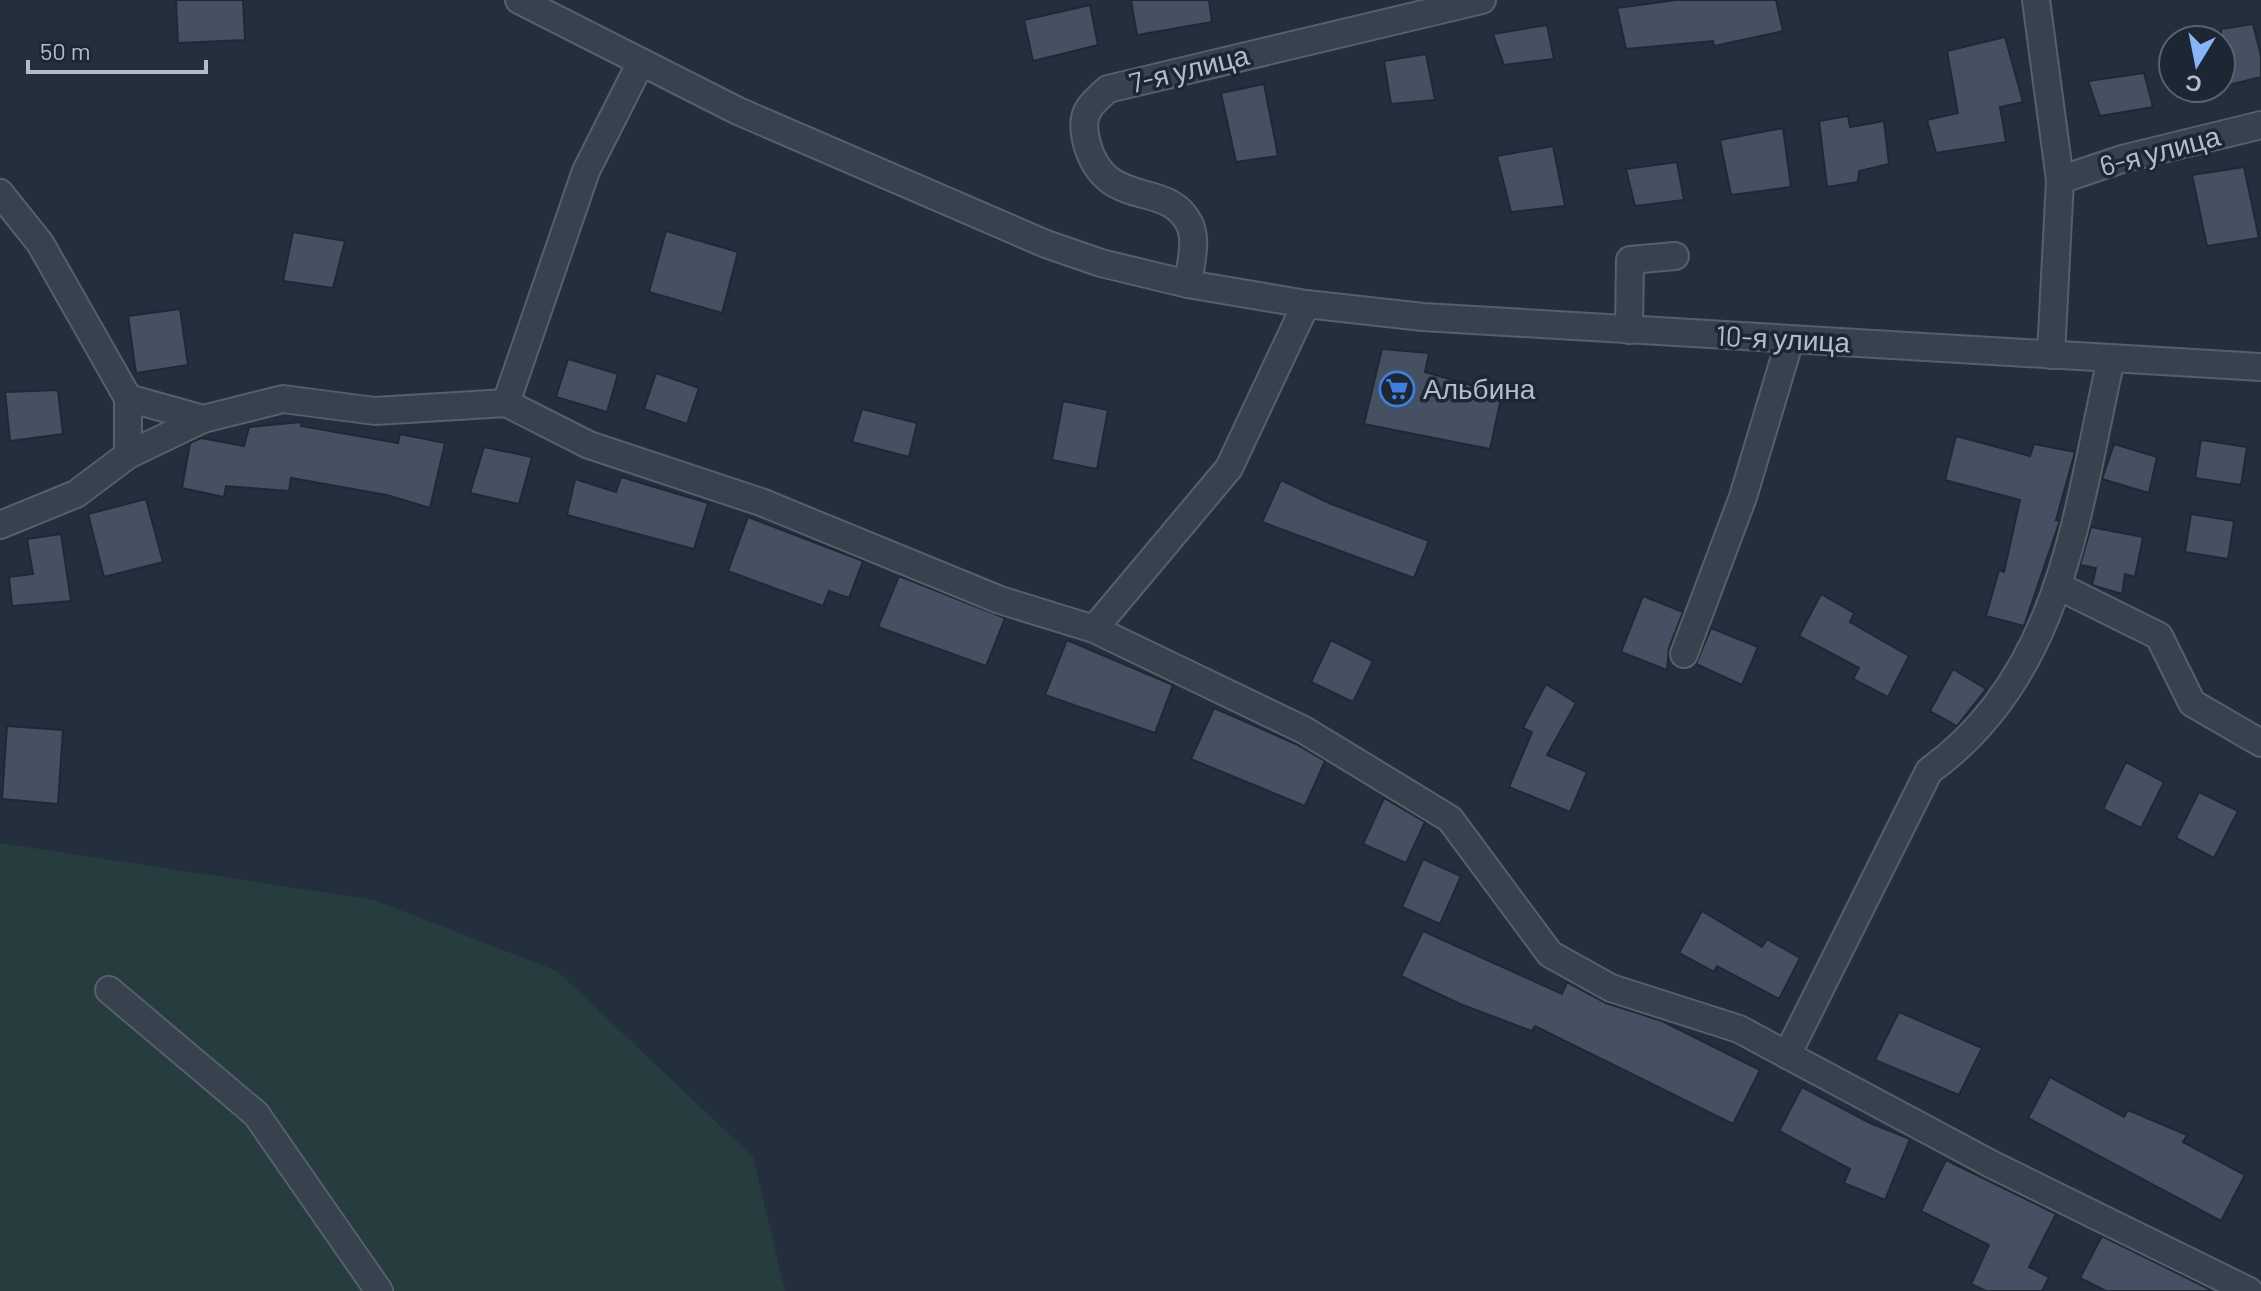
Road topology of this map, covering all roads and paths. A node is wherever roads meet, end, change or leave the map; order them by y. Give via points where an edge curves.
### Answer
1 (519, 0) edge
2 (1482, 0) edge
3 (2036, 0) edge
4 (641, 62) junction
5 (2261, 125) edge
6 (2060, 180) junction
7 (0, 193) edge
8 (1675, 256) dead end
9 (1188, 284) junction
10 (1306, 304) junction
11 (1629, 330) junction
12 (1790, 340) junction
13 (2051, 355) junction
14 (2111, 359) junction
15 (2261, 367) edge
16 (128, 398) junction
17 (506, 403) junction
18 (203, 419) junction
19 (128, 455) junction
20 (0, 525) edge
21 (2060, 587) junction
22 (1094, 629) junction
23 (1684, 654) dead end
24 (2261, 743) edge
25 (109, 990) dead end
26 (1787, 1055) junction
27 (379, 1291) edge
28 (2249, 1291) edge

1 - 4 street, 10-я улица
2 - 9 street, 7-я улица via 1108,89 1086,107 1083,127 1096,169 1111,184 1161,201 1188,221 1193,234
3 - 6 street
4 - 9 street, 10-я улица via 738,111 1046,244
4 - 17 street via 586,171
5 - 6 street, 6-я улица
6 - 13 street
7 - 16 street via 40,243
8 - 11 street via 1630,260
9 - 10 street, 10-я улица
10 - 11 street, 10-я улица
10 - 22 street via 1229,468
11 - 12 street, 10-я улица
12 - 13 street, 10-я улица
12 - 23 street via 1743,497
13 - 14 street, 10-я улица
14 - 15 street, 10-я улица
14 - 21 street
16 - 18 street
16 - 19 street
17 - 18 street via 375,411 283,399
17 - 22 street via 589,445 761,502 1000,600
18 - 19 street
19 - 20 street via 76,494
21 - 24 street via 2159,636 2192,703
21 - 26 street via 2015,684 1961,748 1929,771
22 - 26 street via 1304,730 1450,819 1550,954 1611,988 1739,1029
25 - 27 street via 256,1114
26 - 28 street via 1991,1164

